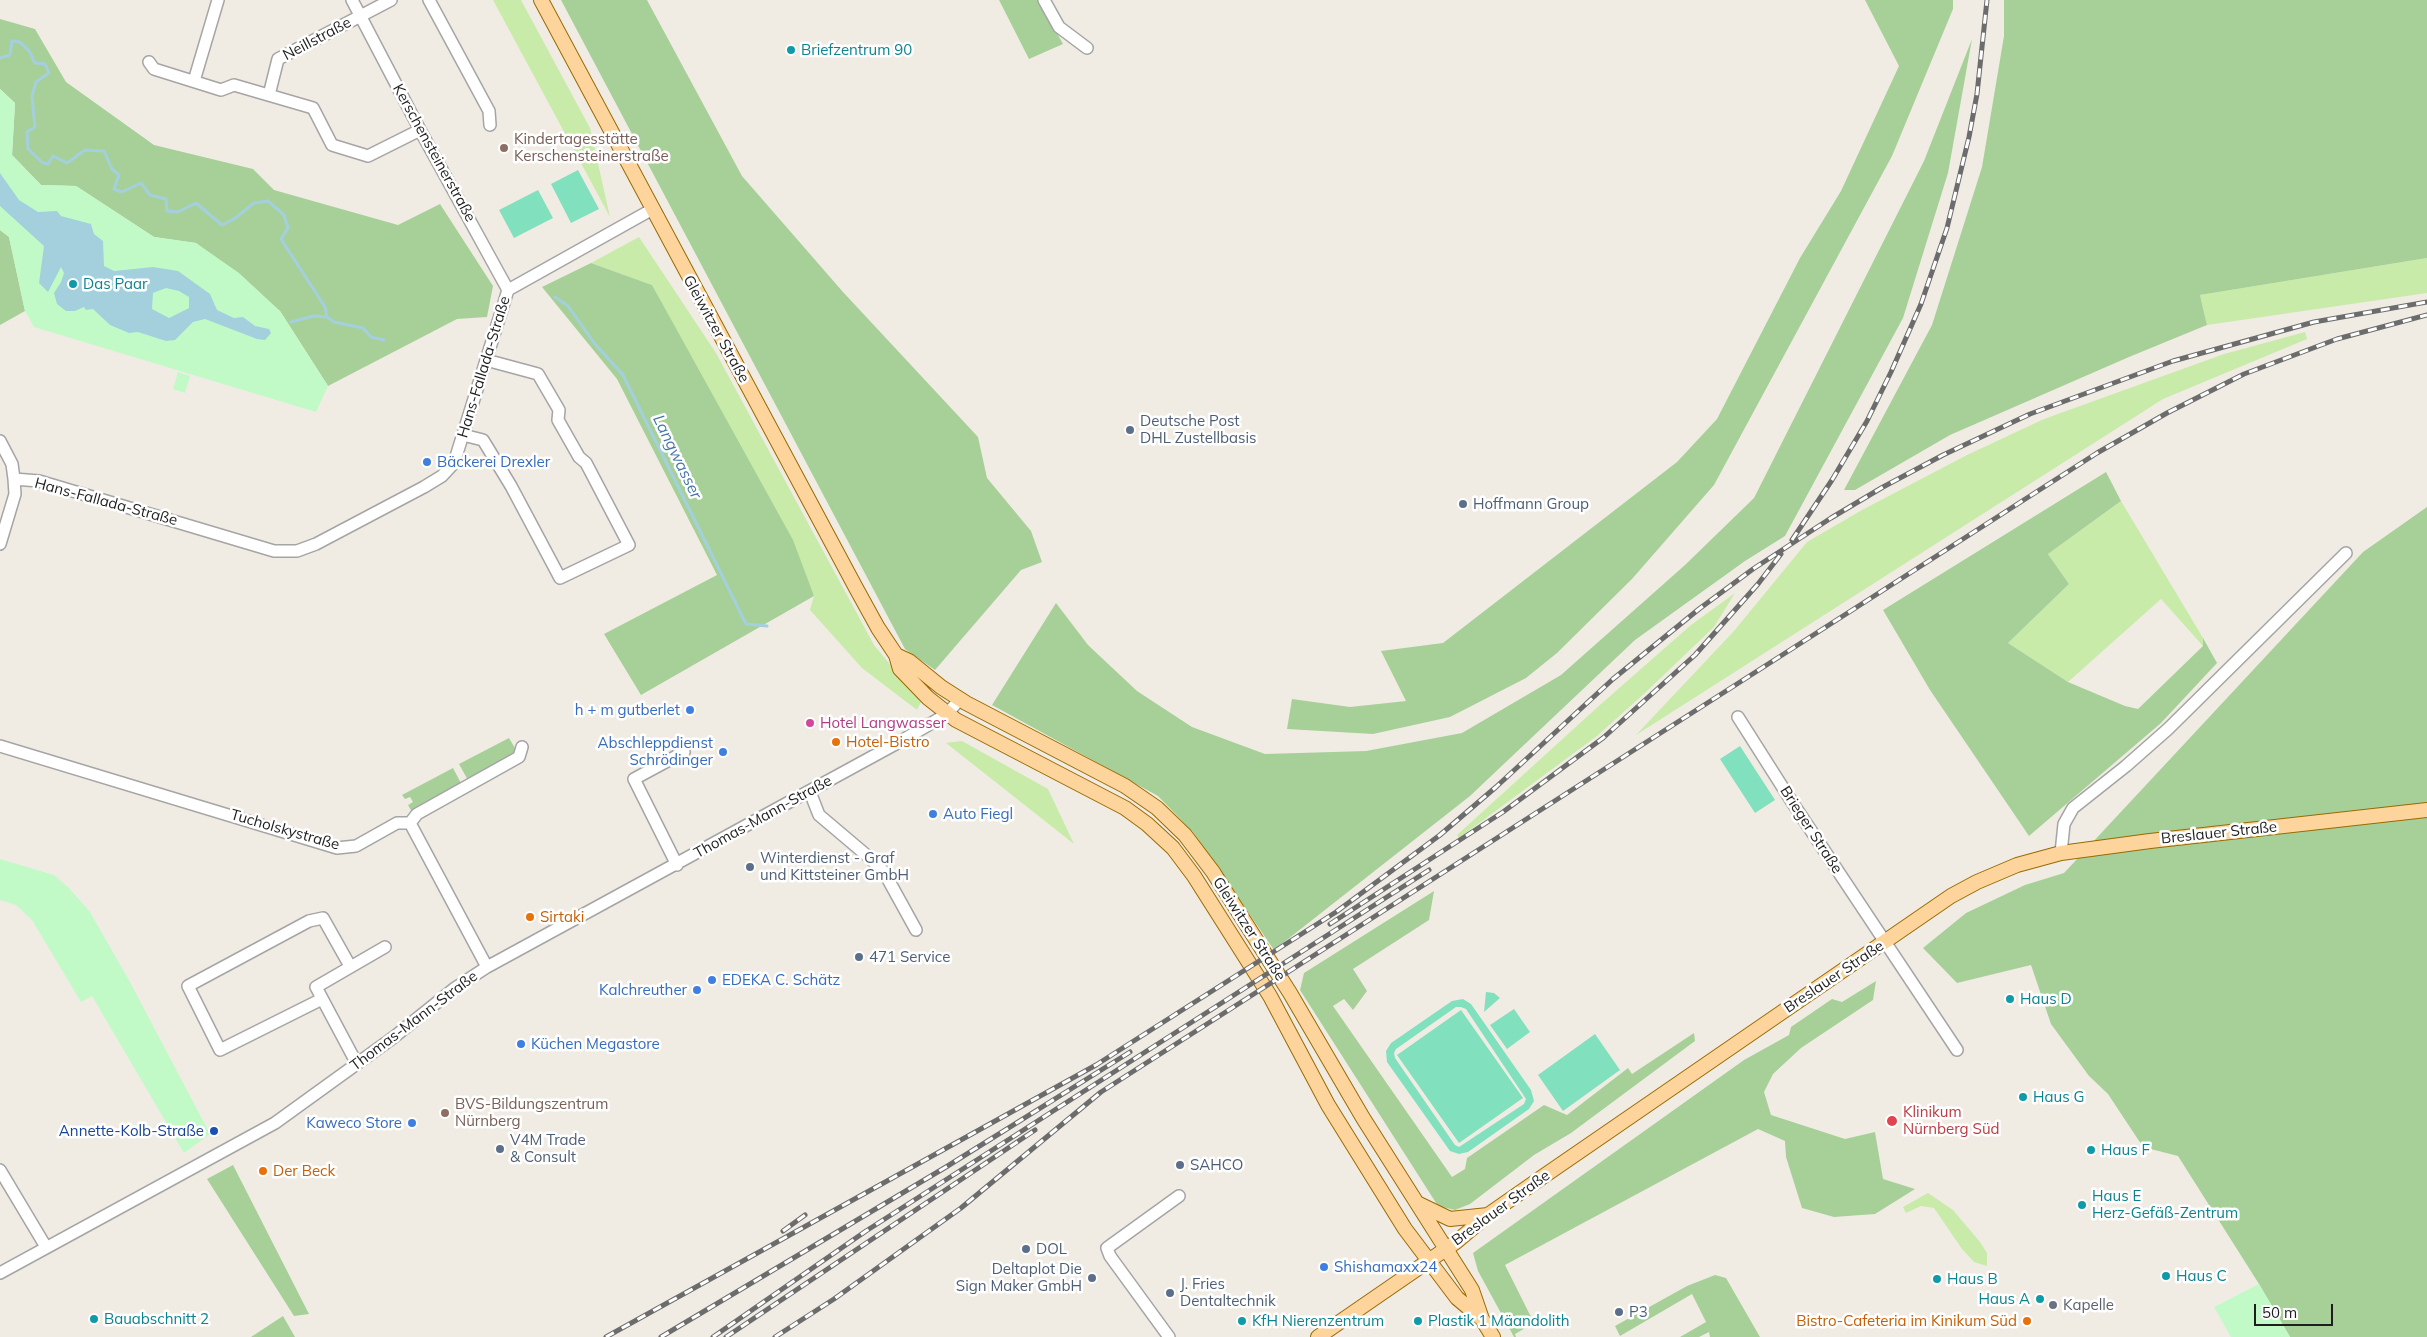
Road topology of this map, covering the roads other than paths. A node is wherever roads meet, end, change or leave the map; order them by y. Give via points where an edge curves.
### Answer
1 (218, 0) edge
2 (352, 0) edge
3 (391, 0) edge
4 (429, 0) edge
5 (540, 0) edge
6 (1044, 0) edge
7 (361, 16) junction
8 (1087, 48) dead end
9 (150, 62) dead end
10 (194, 81) junction
11 (269, 95) junction
12 (490, 124) dead end
13 (420, 130) junction
14 (652, 210) junction
15 (508, 290) junction
16 (486, 360) junction
17 (462, 435) junction
18 (0, 442) edge
19 (14, 479) junction
20 (0, 544) edge
21 (2346, 553) dead end
22 (896, 655) junction
23 (960, 699) junction
24 (947, 714) junction
25 (1738, 716) dead end
26 (0, 746) edge
27 (522, 746) dead end
28 (684, 752) dead end
29 (810, 792) junction
30 (2427, 810) edge
31 (410, 823) junction
32 (2061, 853) junction
33 (678, 864) junction
34 (916, 930) dead end
35 (1886, 942) junction
36 (385, 947) dead end
37 (350, 966) junction
38 (487, 967) junction
39 (322, 999) junction
40 (1956, 1050) dead end
41 (357, 1064) junction
42 (0, 1170) edge
43 (1179, 1196) dead end
44 (1416, 1202) junction
45 (1488, 1215) junction
46 (46, 1247) junction
47 (1446, 1248) junction
48 (1428, 1261) junction
49 (0, 1273) edge
50 (1482, 1319) junction
51 (1169, 1337) edge
52 (1318, 1337) edge
53 (1493, 1337) edge

1 - 10 street
2 - 7 street, Kerschensteinerstraße
3 - 7 street
4 - 12 street via 489,111
5 - 14 main road, Gleiwitzer Straße
6 - 8 street via 1059,27
7 - 11 street, Neillstraße via 278,59
7 - 13 street, Kerschensteinerstraße
9 - 10 street via 154,69
10 - 11 street via 221,90 234,84
11 - 13 street via 313,108 332,145 368,156
13 - 15 street, Kerschensteinerstraße
14 - 15 street, Hans-Fallada-Straße
14 - 22 main road, Gleiwitzer Straße via 873,620
15 - 16 street, Hans-Fallada-Straße
16 - 17 street, Hans-Fallada-Straße
16 - 17 street via 538,374 559,410 558,420 586,464 629,545 560,578 483,440
17 - 19 street, Hans-Fallada-Straße via 454,463 442,476 316,544 297,550 274,551 39,481
18 - 19 street, Hans-Fallada-Straße via 12,464
19 - 20 street, Hans-Fallada-Straße via 15,494
21 - 32 street via 2168,729 2072,808 2064,824
22 - 23 main road, Gleiwitzer Straße
22 - 24 main road, Gleiwitzer Straße via 904,675
23 - 24 street, Thomas-Mann-Straße
23 - 44 main road, Gleiwitzer Straße via 1117,782 1157,808 1185,835 1278,974
24 - 29 street, Thomas-Mann-Straße
24 - 48 main road, Gleiwitzer Straße via 1125,808 1173,848 1266,989 1328,1105
25 - 35 street, Brieger Straße
26 - 31 street, Tucholskystraße via 337,848 356,846 397,823
27 - 31 street via 519,757 417,814
28 - 33 street via 634,779
29 - 33 street, Thomas-Mann-Straße
29 - 34 street via 819,815 884,872
30 - 32 main road, Breslauer Straße
31 - 38 street
32 - 35 main road, Breslauer Straße via 2017,865 1977,882 1951,896
33 - 38 street, Thomas-Mann-Straße
35 - 40 street, Brieger Straße
35 - 45 main road, Breslauer Straße
36 - 37 street
37 - 39 street via 316,987
37 - 39 street via 323,918 309,921 188,986 220,1050
38 - 41 street, Thomas-Mann-Straße via 454,988
39 - 41 street
41 - 46 street, Thomas-Mann-Straße via 275,1123
42 - 46 street
43 - 51 street via 1107,1248
44 - 45 main road via 1450,1219
44 - 47 main road, Gleiwitzer Straße
45 - 47 main road, Breslauer Straße
46 - 49 street, Thomas-Mann-Straße
47 - 48 main road, Breslauer Straße
47 - 50 main road, Gleiwitzer Straße via 1472,1290
48 - 50 main road, Gleiwitzer Straße via 1457,1298
48 - 52 main road, Breslauer Straße
50 - 53 main road, Gleiwitzer Straße

